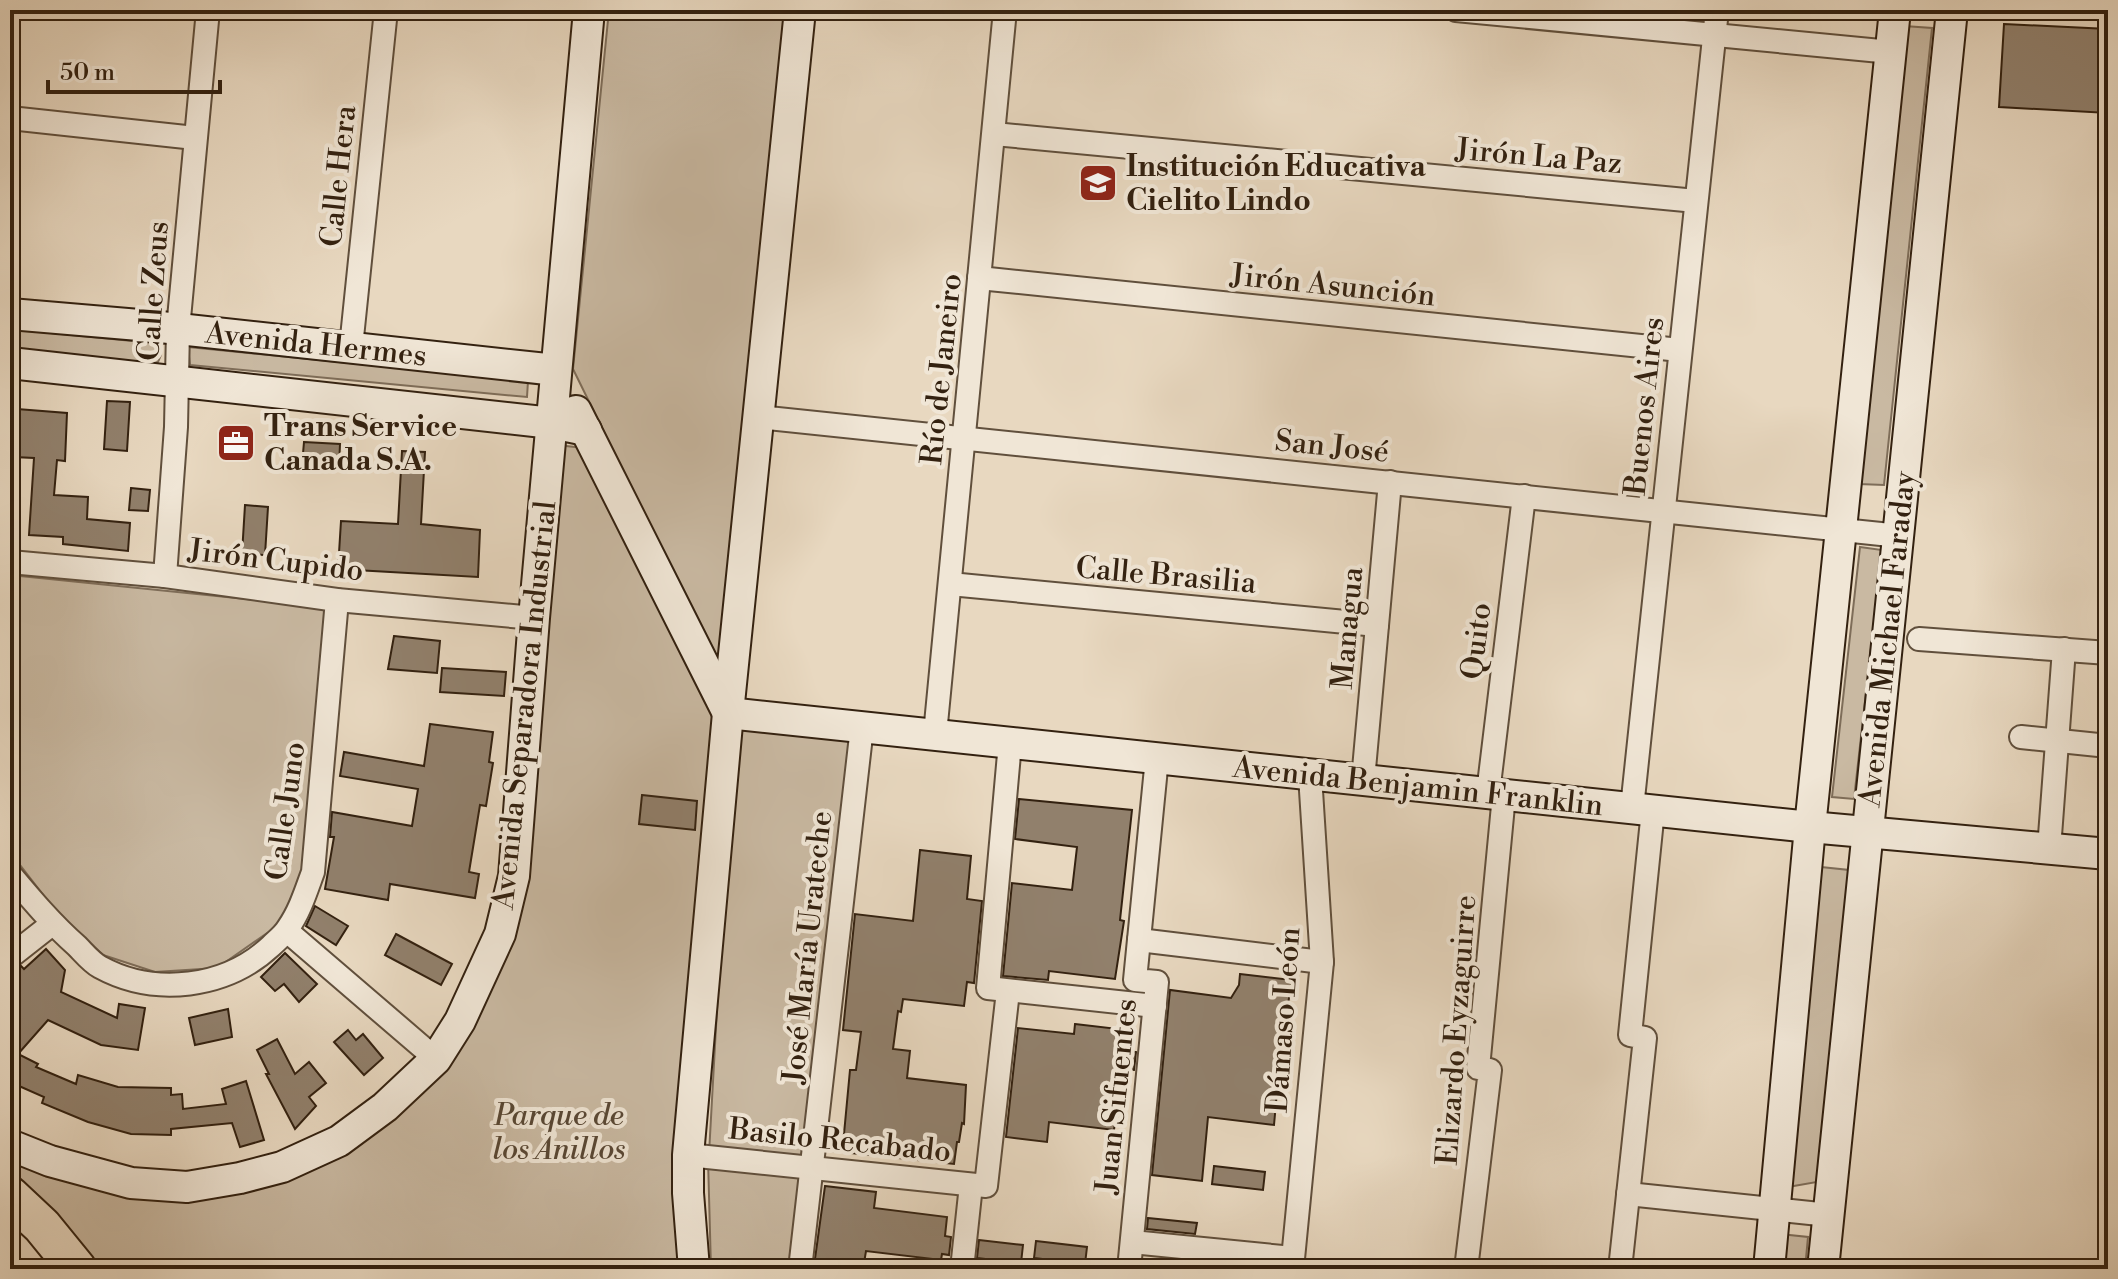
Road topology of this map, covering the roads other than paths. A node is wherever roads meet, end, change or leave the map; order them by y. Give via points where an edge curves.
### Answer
1 (208, 10) edge
2 (386, 10) edge
3 (589, 10) edge
4 (800, 10) edge
5 (1005, 10) edge
6 (1456, 10) edge
7 (1717, 10) edge
8 (1895, 10) edge
9 (1952, 10) edge
10 (1557, 15) edge
11 (1715, 35) junction
12 (1891, 52) junction
13 (10, 118) edge
14 (994, 134) junction
15 (195, 138) junction
16 (1696, 201) junction
17 (979, 278) junction
18 (10, 314) edge
19 (178, 329) junction
20 (351, 347) junction
21 (1680, 350) junction
22 (10, 363) edge
23 (556, 370) junction
24 (178, 380) junction
25 (758, 417) junction
26 (552, 423) junction
27 (586, 430) junction
28 (964, 439) junction
29 (1390, 482) junction
30 (1524, 496) junction
31 (1663, 511) junction
32 (1842, 530) junction
33 (1900, 536) junction
34 (10, 562) edge
35 (165, 576) junction
36 (950, 584) junction
37 (337, 600) junction
38 (534, 618) junction
39 (1377, 625) junction
40 (1919, 639) dead end
41 (2064, 649) junction
42 (2108, 653) edge
43 (728, 713) junction
44 (862, 727) junction
45 (935, 734) junction
46 (2021, 737) dead end
47 (2057, 741) junction
48 (1010, 743) junction
49 (2108, 746) edge
50 (1157, 758) junction
51 (1310, 775) junction
52 (1363, 780) junction
53 (1496, 794) junction
54 (1642, 809) junction
55 (1810, 827) junction
56 (1866, 832) junction
57 (2049, 849) junction
58 (2108, 854) edge
59 (10, 874) edge
60 (52, 924) junction
61 (287, 931) junction
62 (1139, 940) junction
63 (10, 957) edge
64 (1322, 962) junction
65 (1008, 991) junction
66 (1155, 1006) junction
67 (436, 1059) junction
68 (10, 1145) edge
69 (688, 1155) junction
70 (812, 1169) junction
71 (978, 1185) junction
72 (1628, 1194) junction
73 (10, 1196) edge
74 (1775, 1209) junction
75 (1829, 1215) junction
76 (1132, 1242) junction
77 (1292, 1263) edge
78 (77, 1269) edge
79 (694, 1269) edge
80 (800, 1269) edge
81 (962, 1269) edge
82 (1129, 1269) edge
83 (1466, 1269) edge
84 (1620, 1269) edge
85 (1769, 1269) edge
86 (1823, 1269) edge

1 - 15 street, Calle Zeus
2 - 20 street, Calle Hera
3 - 23 street, Avenida Separadora Industrial
4 - 25 street
5 - 14 street, Río de Janeiro
6 - 10 street
7 - 11 street, Buenos Aires
8 - 12 street, Avenida Michael Faraday
9 - 33 street, Avenida Michael Faraday
10 - 11 street
11 - 12 street
11 - 16 street, Buenos Aires
12 - 32 street, Avenida Michael Faraday
13 - 15 street
14 - 16 street, Jirón La Paz
14 - 17 street, Río de Janeiro
15 - 19 street, Calle Zeus
16 - 21 street, Buenos Aires
17 - 21 street, Jirón Asunción
17 - 28 street, Río de Janeiro
18 - 19 street, Avenida Hermes
19 - 20 street, Avenida Hermes
19 - 24 street, Calle Zeus
20 - 23 street, Avenida Hermes
21 - 31 street, Buenos Aires
22 - 24 street, Avenida Hermes
23 - 26 street, Avenida Separadora Industrial
23 - 27 street
24 - 26 street, Avenida Hermes
24 - 35 street, Calle Zeus
25 - 28 street, San José
25 - 43 street
26 - 27 street, Avenida Hermes
26 - 38 street, Avenida Separadora Industrial
27 - 43 street
28 - 29 street, San José
28 - 36 street, Río de Janeiro
29 - 30 street, San José
29 - 39 street, Managua
30 - 31 street, San José
30 - 53 street, Quito
31 - 32 street, San José
31 - 54 street, Buenos Aires
32 - 33 street, San José
32 - 55 street, Avenida Michael Faraday
33 - 56 street, Avenida Michael Faraday
34 - 35 street, Jirón Cupido
35 - 37 street, Jirón Cupido
36 - 39 street, Calle Brasilia
36 - 45 street, Río de Janeiro
37 - 38 street, Jirón Cupido
37 - 61 street, Calle Juno via 313,872
38 - 67 street, Avenida Separadora Industrial via 514,876 485,970
39 - 52 street, Managua
40 - 41 street
41 - 42 street
41 - 47 street
43 - 44 street, Avenida Benjamin Franklin
43 - 69 street
44 - 45 street, Avenida Benjamin Franklin
44 - 70 street, José María Urateche
45 - 48 street, Avenida Benjamin Franklin
46 - 47 street
47 - 49 street
47 - 57 street
48 - 50 street, Avenida Benjamin Franklin
48 - 65 street via 988,988
50 - 51 street, Avenida Benjamin Franklin
50 - 62 street, Juan Sifuentes
51 - 52 street, Avenida Benjamin Franklin
51 - 64 street, Dámaso León
52 - 53 street, Avenida Benjamin Franklin
53 - 54 street, Avenida Benjamin Franklin
53 - 83 street, Elizardo Eyzaguirre via 1478,1068 1490,1070
54 - 55 street, Avenida Benjamin Franklin
54 - 72 street, Buenos Aires via 1630,1035 1645,1038
55 - 56 street, Avenida Benjamin Franklin
55 - 74 street, Avenida Michael Faraday
56 - 57 street, Avenida Benjamin Franklin
56 - 75 street, Avenida Michael Faraday
57 - 58 street, Avenida Benjamin Franklin
59 - 60 street, Calle Juno
60 - 61 street, Calle Juno via 97,966 167,984 222,978 256,960
60 - 63 street
61 - 67 street
62 - 64 street
62 - 66 street, Juan Sifuentes via 1135,980 1157,982
64 - 77 street, Dámaso León
65 - 66 street
65 - 71 street
66 - 76 street, Juan Sifuentes
67 - 68 street, Avenida Separadora Industrial via 339,1141 282,1167 240,1178 187,1187 131,1183
69 - 70 street, Basilo Recabado
69 - 79 street
70 - 71 street, Basilo Recabado
70 - 80 street, José María Urateche
71 - 81 street
72 - 74 street
72 - 84 street
73 - 78 highway
74 - 75 street
74 - 85 street, Avenida Michael Faraday
75 - 86 street, Avenida Michael Faraday
76 - 77 street
76 - 82 street, Juan Sifuentes

